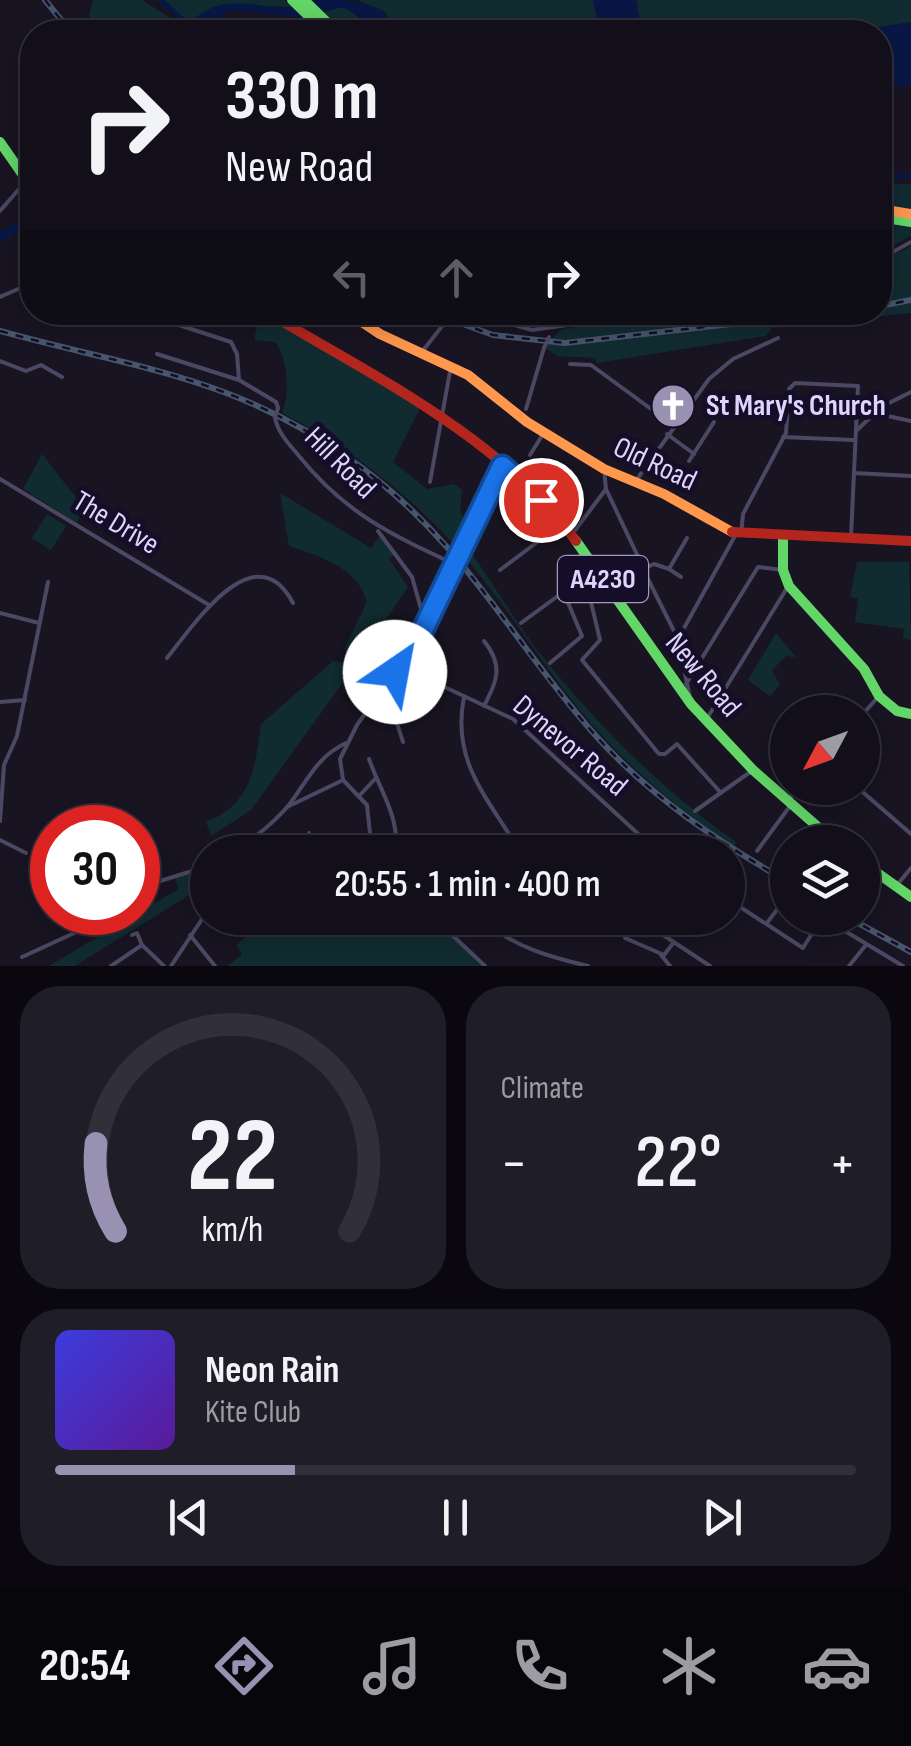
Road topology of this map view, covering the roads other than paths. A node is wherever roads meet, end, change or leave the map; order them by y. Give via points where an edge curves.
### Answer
1 (292, 0) edge
2 (304, 0) edge
3 (317, 20) edge
4 (321, 20) edge
5 (0, 142) edge
6 (20, 170) edge
7 (20, 193) edge
8 (0, 212) edge
9 (175, 325) edge
10 (288, 325) edge
11 (376, 325) edge
12 (443, 325) dead end
13 (514, 325) edge
14 (576, 325) edge
15 (550, 329) junction
16 (778, 338) dead end
17 (421, 353) junction
18 (157, 354) dead end
19 (0, 362) edge
20 (570, 364) dead end
21 (451, 366) junction
22 (62, 377) dead end
23 (239, 380) junction
24 (911, 392) edge
25 (526, 409) dead end
26 (874, 413) junction
27 (439, 414) junction
28 (911, 421) edge
29 (714, 422) dead end
30 (673, 425) junction
31 (856, 431) junction
32 (543, 434) junction
33 (667, 434) junction
34 (783, 437) junction
35 (856, 440) junction
36 (694, 454) junction
37 (530, 455) dead end
38 (688, 461) dead end
39 (502, 466) junction
40 (604, 469) junction
41 (854, 473) junction
42 (911, 476) edge
43 (0, 477) edge
44 (430, 482) dead end
45 (635, 482) junction
46 (606, 490) junction
47 (564, 523) junction
48 (371, 524) junction
49 (573, 533) junction
50 (738, 535) junction
51 (687, 538) dead end
52 (783, 538) junction
53 (851, 540) junction
54 (911, 541) edge
55 (454, 564) junction
56 (642, 566) junction
57 (594, 569) junction
58 (669, 569) junction
59 (500, 570) dead end
60 (783, 570) junction
61 (681, 576) dead end
62 (458, 579) dead end
63 (48, 585) dead end
64 (789, 586) junction
65 (562, 591) junction
66 (293, 603) dead end
67 (209, 605) junction
68 (0, 613) edge
69 (39, 623) junction
70 (425, 623) junction
71 (521, 623) dead end
72 (420, 636) junction
73 (678, 639) junction
74 (484, 641) dead end
75 (423, 645) junction
76 (167, 658) dead end
77 (550, 663) dead end
78 (428, 672) junction
79 (685, 684) junction
80 (879, 695) edge
81 (880, 696) edge
82 (464, 698) junction
83 (24, 700) junction
84 (0, 702) edge
85 (691, 704) junction
86 (484, 706) junction
87 (911, 714) edge
88 (706, 720) junction
89 (404, 742) dead end
90 (346, 744) junction
91 (369, 760) dead end
92 (754, 770) junction
93 (376, 778) junction
94 (343, 780) junction
95 (770, 783) edge
96 (721, 793) junction
97 (360, 795) junction
98 (788, 805) edge
99 (796, 805) edge
100 (878, 805) edge
101 (287, 807) junction
102 (695, 811) dead end
103 (0, 820) edge
104 (814, 825) edge
105 (911, 834) edge
106 (254, 835) edge
107 (371, 835) edge
108 (398, 835) edge
109 (508, 835) edge
110 (640, 835) edge
111 (0, 840) edge
112 (757, 850) dead end
113 (26, 854) dead end
114 (911, 868) edge
115 (190, 872) edge
116 (880, 873) edge
117 (160, 881) edge
118 (897, 884) junction
119 (911, 897) edge
120 (745, 910) edge
121 (770, 919) edge
122 (766, 924) junction
123 (770, 927) edge
124 (70, 935) edge
125 (138, 935) edge
126 (452, 935) edge
127 (501, 935) edge
128 (666, 935) edge
129 (783, 935) edge
130 (811, 935) edge
131 (850, 935) edge
132 (190, 936) joint
133 (626, 938) dead end
134 (674, 942) junction
135 (142, 945) junction
136 (866, 945) junction
137 (661, 955) junction
138 (22, 957) dead end
139 (111, 966) edge
140 (167, 966) edge
141 (215, 966) edge
142 (486, 966) edge
143 (588, 966) edge
144 (670, 966) edge
145 (710, 966) edge
146 (850, 966) edge
147 (903, 966) edge

1 - 3 main road
2 - 4 main road
5 - 6 main road
7 - 8 street
9 - 23 street via 231,342
10 - 27 main road, New Road / A4230
11 - 17 main road, Old Road
12 - 17 street
13 - 15 street
14 - 15 street
15 - 25 street, bridge
16 - 30 street via 719,369
17 - 21 main road, Old Road
18 - 23 street
19 - 22 street via 26,371 41,365
20 - 30 street via 590,365
21 - 27 street
21 - 32 main road, Old Road
23 - 48 street, Hill Road, bridge via 276,402 283,436 318,479
24 - 26 street
26 - 28 street
26 - 31 street
27 - 39 main road, New Road / A4230
27 - 44 street
29 - 36 street
30 - 33 street
31 - 34 street via 858,386 791,385
31 - 35 street
32 - 37 street
32 - 40 main road, Old Road
33 - 36 street
33 - 45 street
34 - 35 street
34 - 50 street
35 - 41 street
36 - 38 street
39 - 47 main road, New Road / A4230
39 - 55 street
40 - 45 main road, Old Road
40 - 46 street
41 - 42 street
41 - 53 street
43 - 67 street, The Drive
45 - 50 main road, Old Road
46 - 49 street
46 - 56 street
47 - 49 main road, New Road / A4230
47 - 59 street
48 - 55 street, Hill Road
48 - 70 street via 412,577
49 - 57 main road, New Road / A4230
50 - 52 main road, Old Road
50 - 73 street
51 - 58 street
52 - 53 main road, Old Road
52 - 60 main road
53 - 54 main road, Old Road
55 - 70 street
56 - 58 street
56 - 73 street
57 - 65 street
57 - 85 main road, New Road / A4230
57 - 96 street via 590,598 600,633 582,660 659,754 677,744
58 - 61 street
60 - 64 main road
60 - 79 street via 758,567
62 - 75 street
63 - 69 street
64 - 80 main road via 864,668
64 - 88 street
65 - 71 street
65 - 77 street via 582,636
66 - 67 street via 276,583 251,577
67 - 76 street
68 - 69 street
69 - 83 street
70 - 72 street
72 - 75 street
72 - 90 street
73 - 79 street
74 - 86 street via 498,676
75 - 78 street
78 - 82 street, Dynevor Road via 436,684
78 - 89 street via 395,717
79 - 85 street
81 - 87 main road
82 - 86 street, Dynevor Road
82 - 109 street via 460,746 468,772
83 - 84 street
83 - 103 street via 4,766
85 - 88 main road, New Road / A4230
86 - 110 street, Dynevor Road via 513,719
88 - 92 main road, New Road / A4230
90 - 94 street
90 - 101 street via 312,768
91 - 93 street
92 - 95 main road, New Road / A4230
92 - 96 street
93 - 97 street
93 - 108 street via 389,797
94 - 97 street
94 - 101 street
96 - 102 street
97 - 107 street
98 - 112 street
99 - 104 main road, New Road / A4230
100 - 105 street
101 - 106 street
111 - 113 street
114 - 118 street
115 - 117 street
116 - 118 main road
118 - 119 main road
120 - 122 street
121 - 122 street
122 - 123 street
124 - 138 street
125 - 135 street
126 - 142 street
127 - 143 street via 539,954
128 - 134 street
129 - 130 street via 803,948
131 - 136 street
132 - 140 street
132 - 141 street
133 - 137 street
134 - 137 street
134 - 145 street
135 - 139 street
135 - 140 street
136 - 146 street
136 - 147 street
137 - 144 street

